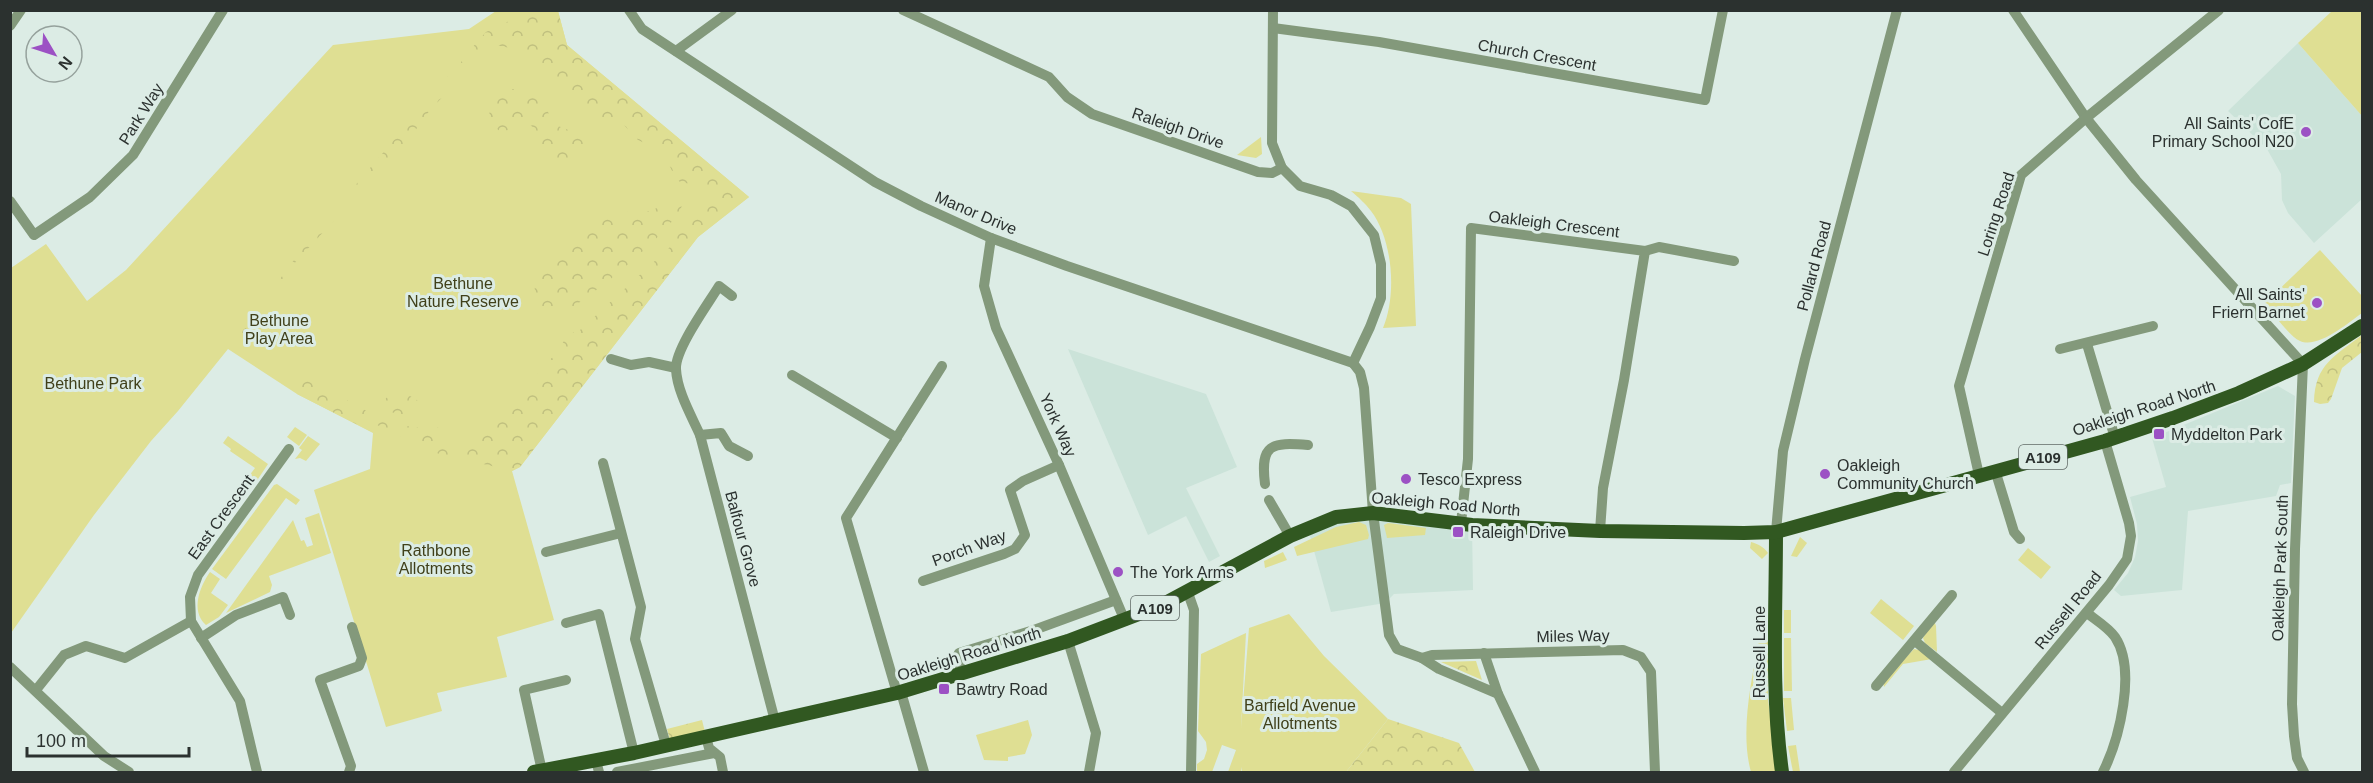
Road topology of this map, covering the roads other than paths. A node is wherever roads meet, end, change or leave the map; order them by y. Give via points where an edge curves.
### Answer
1 (21, 10) edge
2 (223, 10) edge
3 (629, 10) edge
4 (732, 10) edge
5 (903, 10) edge
6 (1273, 10) edge
7 (1723, 10) edge
8 (1897, 10) edge
9 (2013, 10) edge
10 (2219, 10) edge
11 (10, 26) edge
12 (1273, 28) junction
13 (676, 51) junction
14 (2086, 118) junction
15 (1282, 168) junction
16 (10, 201) edge
17 (991, 238) junction
18 (1644, 250) junction
19 (1734, 261) dead end
20 (732, 296) dead end
21 (2153, 326) dead end
22 (2362, 326) edge
23 (2087, 344) junction
24 (2060, 349) dead end
25 (611, 359) dead end
26 (1353, 363) junction
27 (2303, 364) junction
28 (942, 366) dead end
29 (676, 368) junction
30 (792, 375) dead end
31 (700, 435) junction
32 (897, 438) junction
33 (2110, 439) junction
34 (1308, 445) dead end
35 (289, 449) dead end
36 (748, 456) dead end
37 (603, 463) dead end
38 (1059, 465) junction
39 (1995, 470) junction
40 (1979, 475) junction
41 (1265, 484) dead end
42 (1269, 500) dead end
43 (1373, 513) junction
44 (1461, 523) junction
45 (1600, 531) junction
46 (1776, 532) junction
47 (621, 533) junction
48 (1290, 536) junction
49 (2020, 539) dead end
50 (546, 552) dead end
51 (923, 581) dead end
52 (1187, 590) junction
53 (1952, 595) dead end
54 (1116, 600) junction
55 (2087, 613) junction
56 (290, 615) dead end
57 (192, 621) junction
58 (1125, 621) junction
59 (566, 622) dead end
60 (352, 627) dead end
61 (1034, 630) junction
62 (201, 638) junction
63 (1915, 640) junction
64 (1068, 641) junction
65 (1041, 649) junction
66 (1484, 653) junction
67 (1422, 658) junction
68 (10, 667) edge
69 (962, 673) junction
70 (566, 680) dead end
71 (1876, 686) dead end
72 (36, 690) junction
73 (899, 692) junction
74 (1498, 694) junction
75 (2002, 713) junction
76 (775, 721) junction
77 (706, 737) junction
78 (666, 745) junction
79 (634, 753) junction
80 (714, 753) junction
81 (598, 766) edge
82 (129, 772) edge
83 (257, 772) edge
84 (349, 772) edge
85 (538, 772) edge
86 (617, 772) edge
87 (723, 772) edge
88 (924, 772) edge
89 (1089, 772) edge
90 (1191, 772) edge
91 (1535, 772) edge
92 (1655, 772) edge
93 (1782, 772) edge
94 (1954, 772) edge
95 (2103, 772) edge
96 (2304, 772) edge

1 - 11 street
2 - 16 street, Park Way via 133,155 90,197 34,235
3 - 13 street, Manor Drive via 642,29
4 - 13 street
5 - 15 street, Raleigh Drive via 1049,77 1067,97 1092,114 1258,172 1272,173
6 - 12 street
7 - 12 street, Church Crescent via 1706,100 1379,42
8 - 46 street, Pollard Road via 1804,359 1784,451
9 - 14 street
10 - 14 street, Loring Road
12 - 15 street via 1272,143
13 - 17 street, Manor Drive via 875,182
14 - 27 street via 2136,180
14 - 40 street, Loring Road via 2021,175 1959,386
15 - 26 street via 1300,186 1351,206 1374,235 1381,264 1381,298
17 - 26 street, Manor Drive
17 - 38 street, York Way via 984,286 990,308
18 - 19 street via 1659,247
18 - 44 street, Oakleigh Crescent via 1471,228 1468,459
18 - 45 street via 1603,488
20 - 29 street via 718,286 686,339
21 - 23 street
22 - 27 main road, Oakleigh Road North / A109
23 - 24 street
23 - 33 street, Russell Road
25 - 29 street via 631,366 650,362
26 - 43 street via 1364,388
27 - 33 main road, Oakleigh Road North / A109 via 2238,393
27 - 96 street, Oakleigh Park South via 2292,704 2295,747
28 - 32 street
29 - 31 street, Balfour Grove
30 - 32 street
31 - 36 street via 721,433 729,446
31 - 76 street, Balfour Grove
32 - 73 street via 846,518
33 - 39 main road, Oakleigh Road North / A109
33 - 55 street, Russell Road via 2129,523 2130,549 2127,559
34 - 41 street via 1281,443 1266,453 1262,462
35 - 57 street, East Crescent via 198,575 190,597
37 - 47 street
38 - 51 street, Porch Way via 1011,490 1024,535 1015,549
38 - 54 street, York Way
39 - 40 main road, Oakleigh Road North / A109
39 - 49 street via 2014,532
40 - 46 main road, Oakleigh Road North / A109
42 - 48 street
43 - 44 main road, Oakleigh Road North / A109
43 - 48 main road, Oakleigh Road North / A109 via 1336,517
43 - 67 street via 1389,635 1398,648
44 - 45 main road, Oakleigh Road North / A109
45 - 46 main road, Oakleigh Road North / A109
46 - 93 main road, Russell Lane via 1776,699
47 - 50 street
47 - 78 street via 641,607 635,639
48 - 52 main road, Oakleigh Road North / A109
52 - 58 main road, Oakleigh Road North / A109
52 - 90 street via 1194,610
53 - 63 street
54 - 58 street, York Way
54 - 61 street
55 - 75 street, Russell Road
55 - 95 street via 2114,636 2122,653 2123,704
56 - 62 street via 283,597 236,615
57 - 62 street, East Crescent
57 - 72 street via 124,658 86,646 64,655
58 - 64 main road, Oakleigh Road North / A109
59 - 79 street via 599,614
60 - 84 street via 362,658 358,666 320,680 351,766
61 - 65 street
61 - 69 street via 959,653
62 - 83 street, East Crescent via 240,701
63 - 71 street
63 - 75 street
64 - 65 main road, Oakleigh Road North / A109
64 - 89 street via 1096,733
65 - 69 main road, Oakleigh Road North / A109
66 - 67 street, Miles Way
66 - 74 street
66 - 92 street, Miles Way via 1623,650 1641,657 1651,672
67 - 74 street
68 - 72 street
69 - 73 main road, Oakleigh Road North / A109
70 - 85 street via 524,690
72 - 82 street via 104,756
73 - 76 main road, Oakleigh Road North / A109
73 - 88 street
74 - 91 street
75 - 94 street, Russell Road
76 - 77 main road, Oakleigh Road North / A109
77 - 78 main road, Oakleigh Road North / A109
77 - 80 street
78 - 79 main road, Oakleigh Road North / A109
79 - 81 main road, Oakleigh Road North / A109
80 - 86 street
80 - 87 street via 720,757
81 - 85 main road, Oakleigh Road North / A109

